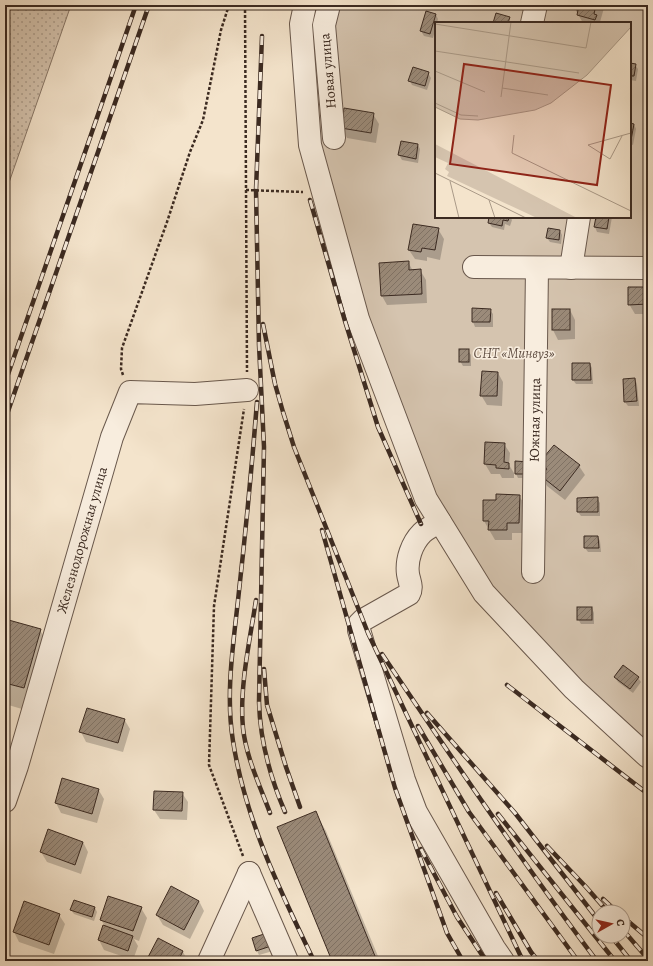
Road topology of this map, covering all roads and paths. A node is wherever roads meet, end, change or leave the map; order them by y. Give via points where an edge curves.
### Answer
1 (229, 5) edge
2 (245, 5) edge
3 (305, 5) edge
4 (329, 5) edge
5 (536, 5) edge
6 (532, 22) edge
7 (334, 138) dead end
8 (246, 190) junction
9 (323, 192) junction
10 (579, 218) edge
11 (474, 268) dead end
12 (537, 268) junction
13 (571, 268) junction
14 (648, 268) edge
15 (247, 390) junction
16 (130, 392) junction
17 (440, 522) junction
18 (533, 572) dead end
19 (648, 756) edge
20 (5, 801) edge
21 (250, 873) junction
22 (209, 961) edge
23 (287, 961) edge
24 (503, 961) edge

1 - 16 path via 221,30 203,120 122,348 121,369
2 - 8 path
3 - 9 street via 301,24 310,145
4 - 7 street, Новая улица via 324,25
5 - 6 street
8 - 9 path
8 - 15 path
9 - 17 street via 358,319 426,499
10 - 13 street
11 - 12 street
12 - 13 street
12 - 18 street, Южная улица
13 - 14 street
15 - 16 street via 195,394
15 - 21 path via 214,606 209,765
16 - 20 street, Железнодорожная улица via 112,437
17 - 19 street via 484,593 574,689
17 - 24 street via 422,533 411,551 408,568 411,586 409,594 363,620 359,624 359,630 416,812
21 - 22 street
21 - 23 street

